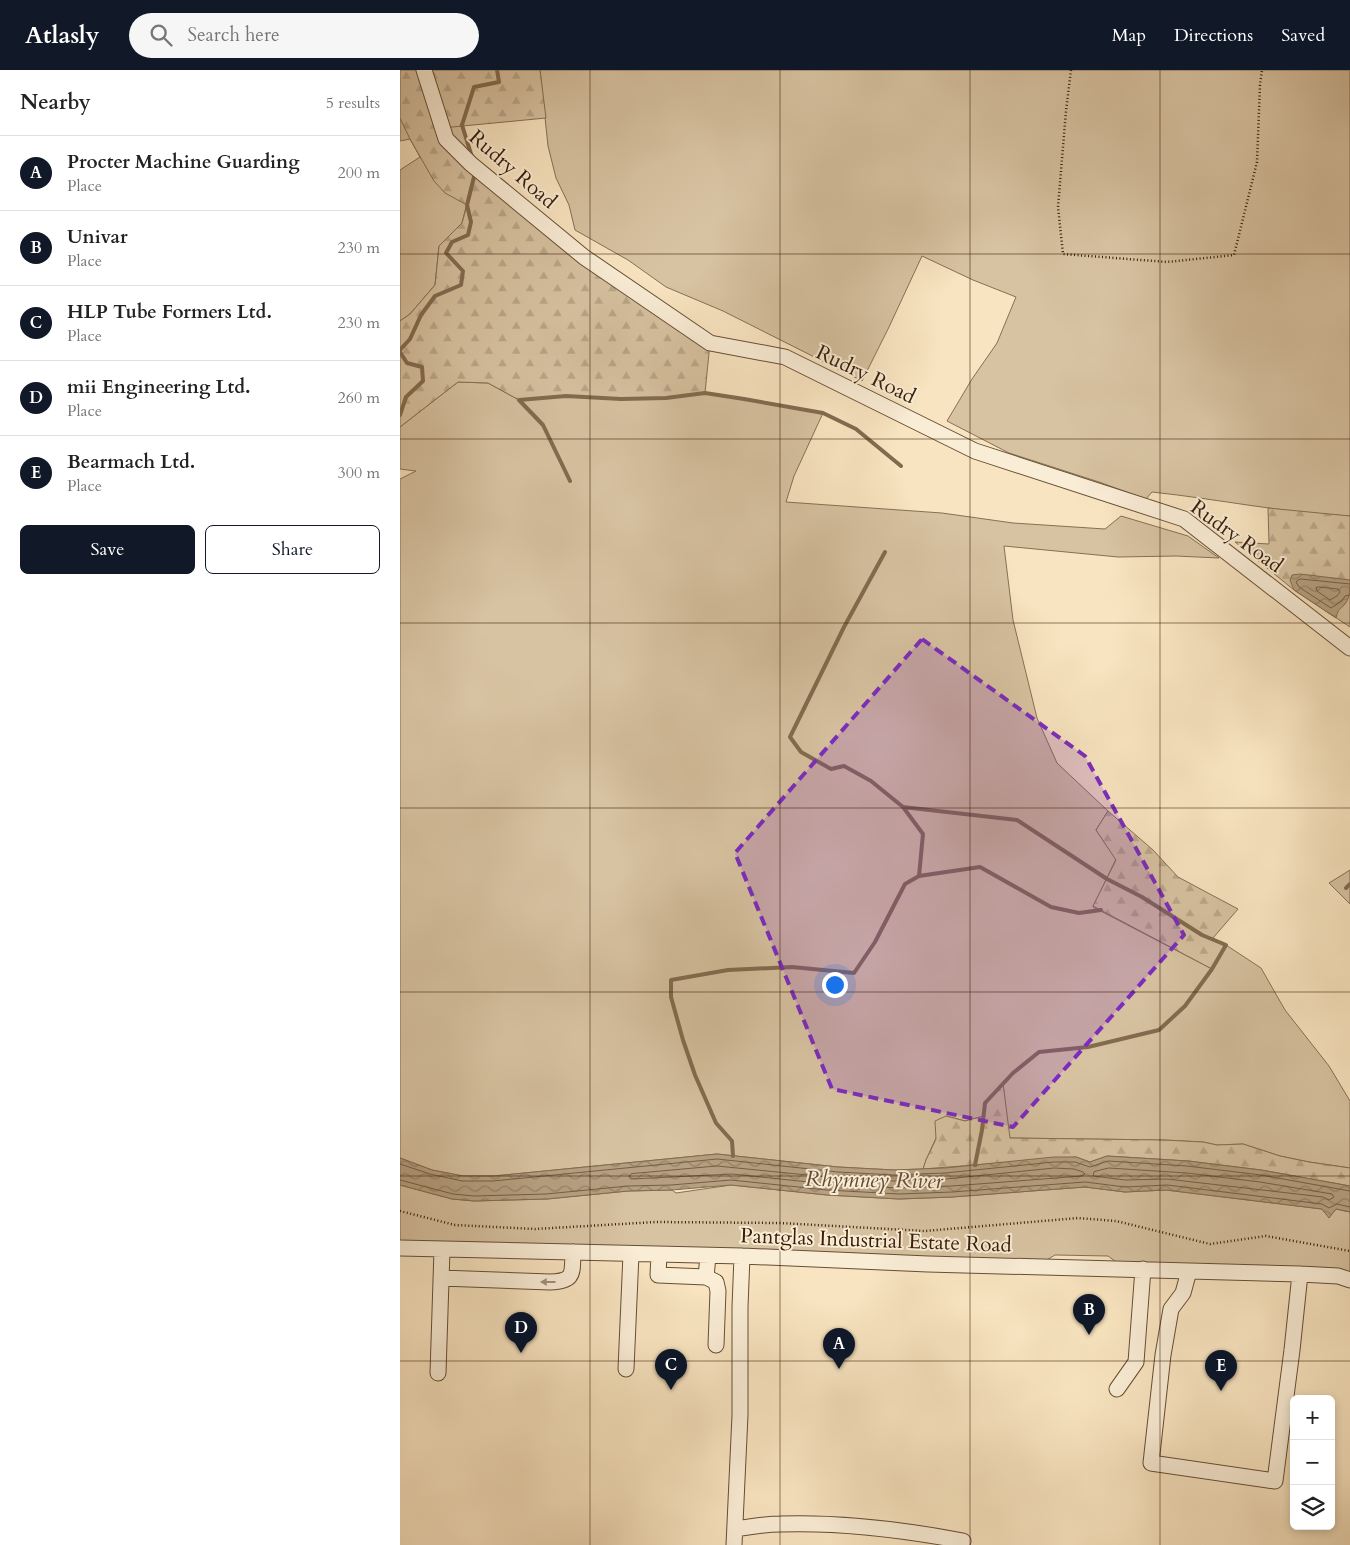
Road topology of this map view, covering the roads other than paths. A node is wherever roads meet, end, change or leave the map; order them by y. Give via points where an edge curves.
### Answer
1 (424, 70) edge
2 (1350, 648) edge
3 (400, 1248) edge
4 (442, 1250) junction
5 (573, 1252) junction
6 (630, 1254) junction
7 (659, 1255) junction
8 (708, 1256) junction
9 (742, 1256) junction
10 (1143, 1269) junction
11 (1189, 1270) junction
12 (1300, 1274) junction
13 (706, 1277) junction
14 (441, 1278) junction
15 (1350, 1280) edge
16 (716, 1345) dead end
17 (626, 1369) dead end
18 (438, 1373) dead end
19 (1117, 1389) dead end
20 (735, 1529) junction
21 (963, 1541) dead end
22 (734, 1545) edge

1 - 2 street, Rudry Road via 446,139 471,164 584,258 710,343 784,357 975,451 1184,519
3 - 4 street, Pantglas Industrial Estate Road
4 - 5 street, Pantglas Industrial Estate Road
4 - 14 street
5 - 6 street, Pantglas Industrial Estate Road
5 -> 14 street via 572,1270 565,1281
6 - 7 street, Pantglas Industrial Estate Road
6 - 17 street
7 - 8 street, Pantglas Industrial Estate Road
7 - 13 street via 658,1275
8 - 9 street, Pantglas Industrial Estate Road
8 - 13 street
9 - 10 street, Pantglas Industrial Estate Road
9 - 20 street
10 - 11 street, Pantglas Industrial Estate Road
10 - 19 street via 1136,1362
11 - 12 street, Pantglas Industrial Estate Road
11 - 12 street via 1183,1293 1171,1309 1151,1463 1275,1480
12 - 15 street, Pantglas Industrial Estate Road via 1338,1276
13 - 16 street via 718,1285
14 - 18 street
20 - 21 street via 816,1524
20 - 22 street

